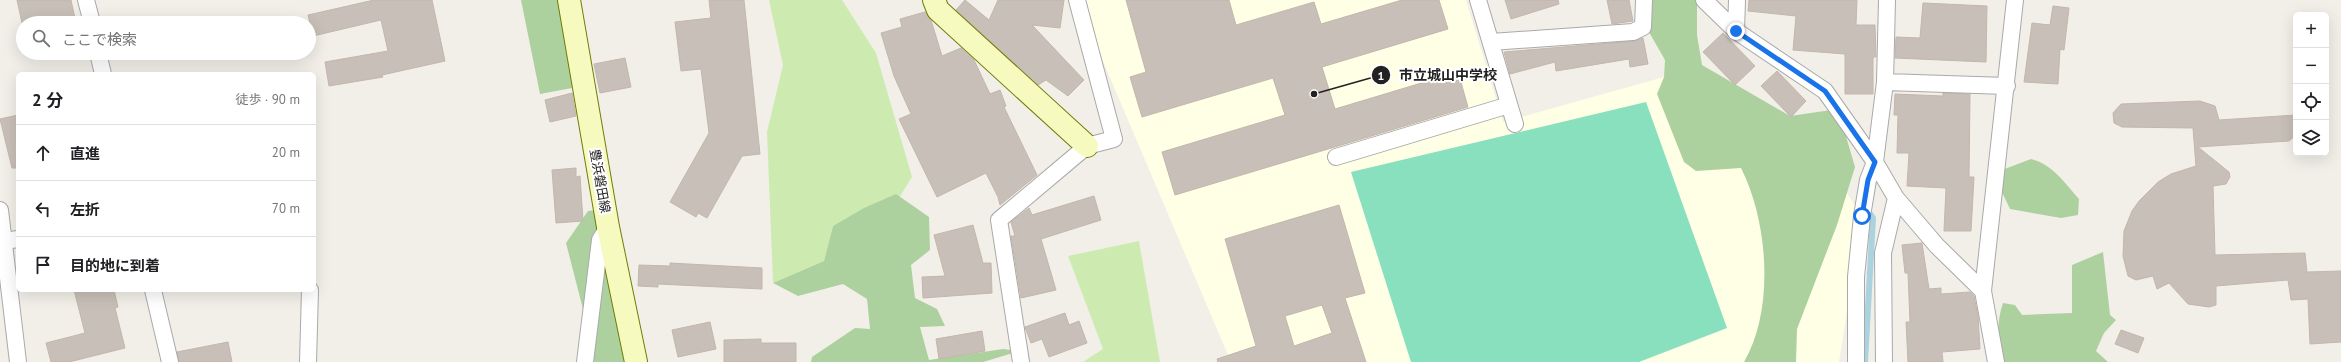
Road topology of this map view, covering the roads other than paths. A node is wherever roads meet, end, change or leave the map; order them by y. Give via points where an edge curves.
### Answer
1 (86, 0) edge
2 (569, 0) edge
3 (934, 0) edge
4 (1077, 0) edge
5 (1478, 0) edge
6 (1644, 0) edge
7 (1704, 0) edge
8 (1737, 0) edge
9 (1887, 0) edge
10 (2015, 0) edge
11 (90, 16) edge
12 (1736, 31) junction
13 (1491, 42) junction
14 (100, 60) edge
15 (103, 72) edge
16 (1885, 82) junction
17 (2007, 86) junction
18 (1510, 105) junction
19 (1515, 124) dead end
20 (1087, 146) junction
21 (1336, 157) dead end
22 (1875, 162) junction
23 (1896, 198) junction
24 (0, 210) edge
25 (608, 228) junction
26 (11, 240) edge
27 (1983, 291) junction
28 (153, 292) edge
29 (310, 292) edge
30 (18, 362) edge
31 (170, 362) edge
32 (308, 362) edge
33 (585, 362) edge
34 (636, 362) edge
35 (1021, 362) edge
36 (1856, 362) edge
37 (1884, 362) edge
38 (1996, 362) edge

1 - 11 street
2 - 25 main road, 豊浜磐田線
3 - 20 main road via 938,10
4 - 20 street via 1114,139
5 - 13 street
6 - 13 street via 1643,27 1633,32
7 - 12 street
8 - 12 street
9 - 16 street
10 - 17 street
12 - 22 street via 1825,91
13 - 18 street
14 - 15 street
16 - 17 street
16 - 22 street
17 - 27 street
18 - 19 street
18 - 21 street
20 - 35 street via 998,220
22 - 23 street
22 - 36 street via 1868,180 1862,216 1856,277
23 - 27 street via 1937,246
23 - 37 street via 1883,254
24 - 26 street
25 - 33 street via 600,240
25 - 34 main road, 豊浜磐田線
26 - 30 street
27 - 38 street
28 - 31 street
29 - 32 street

